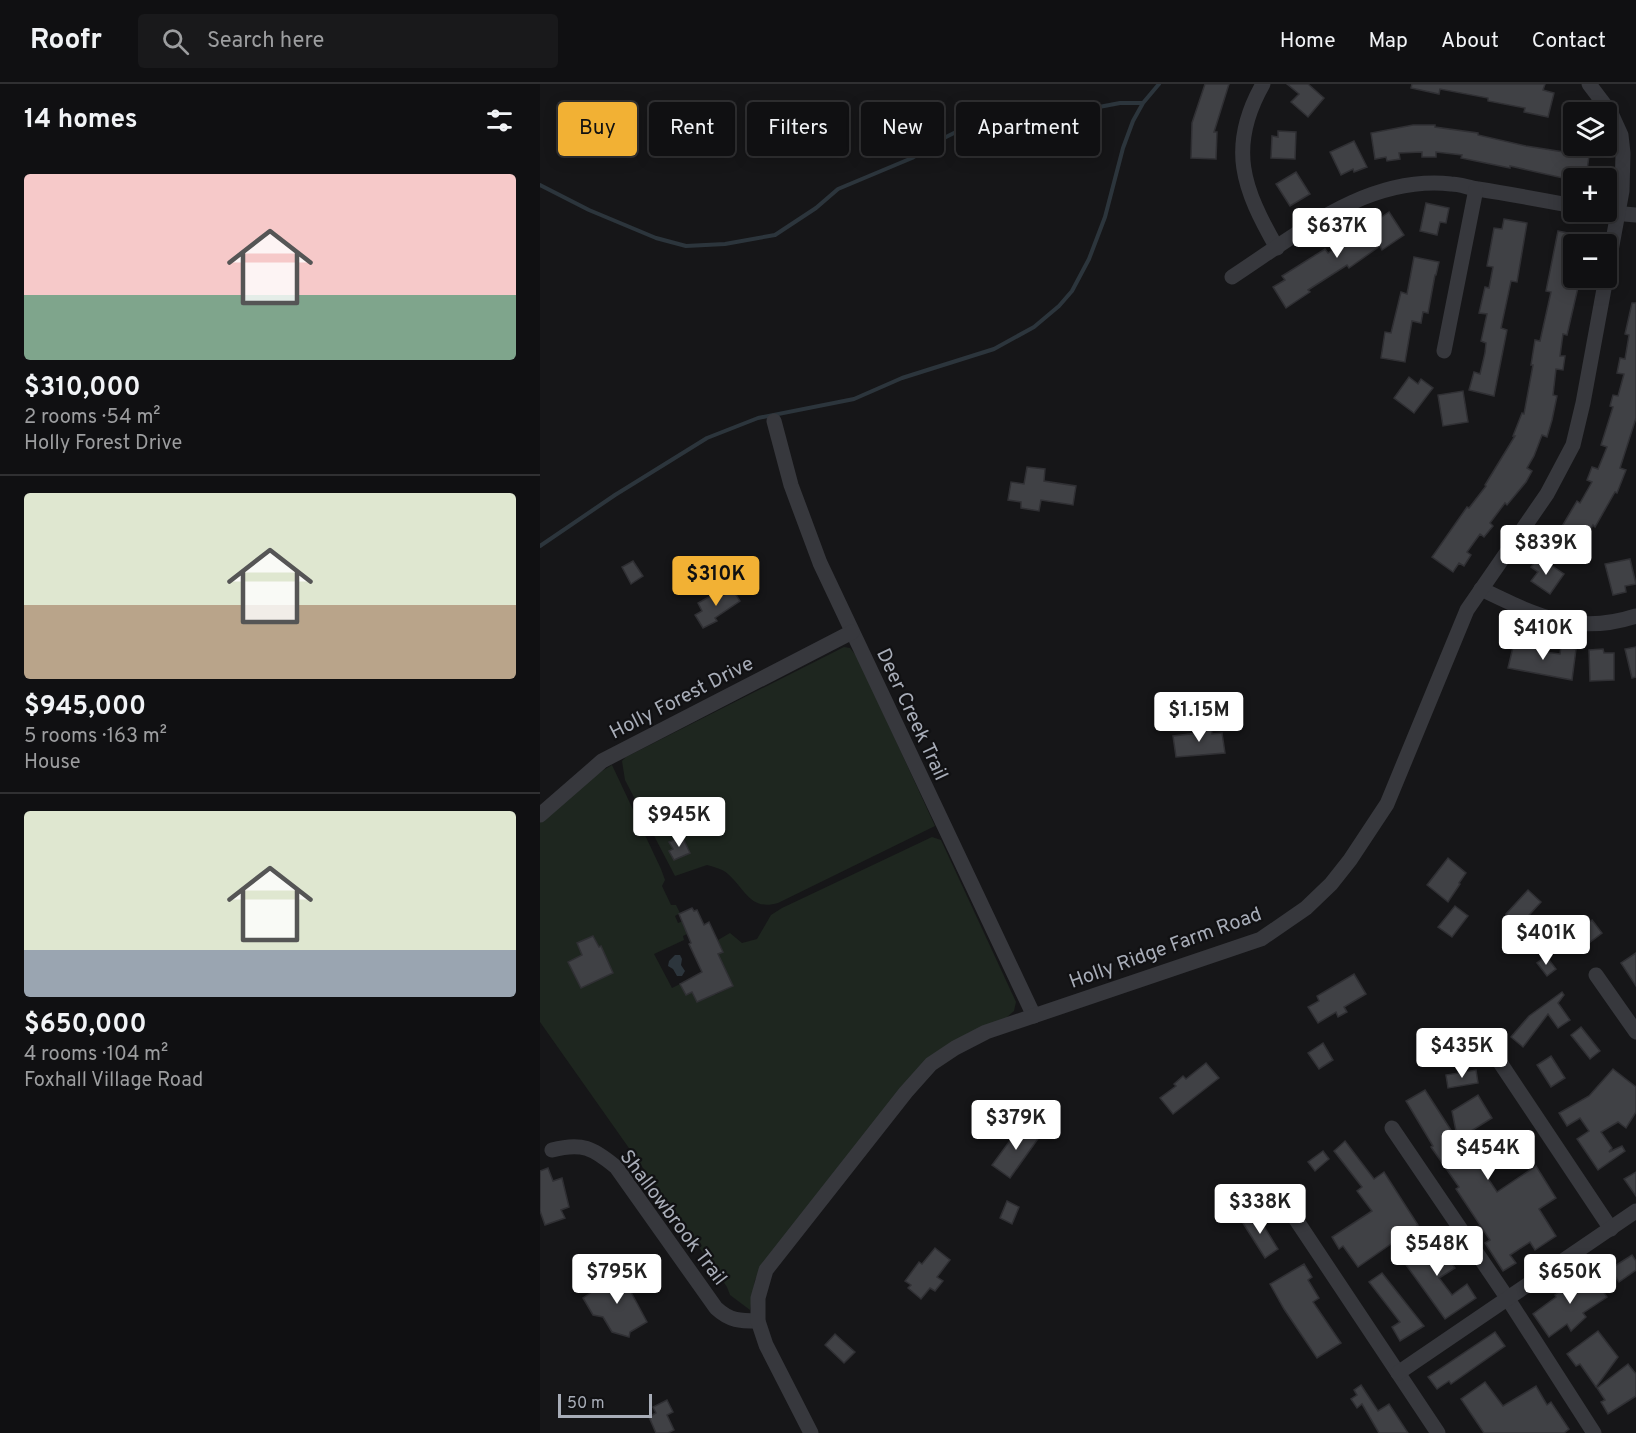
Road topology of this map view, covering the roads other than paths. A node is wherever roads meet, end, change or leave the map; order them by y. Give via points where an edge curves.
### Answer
1 (1263, 84) edge
2 (1589, 84) edge
3 (1476, 189) junction
4 (1563, 204) edge
5 (1618, 215) junction
6 (1636, 215) edge
7 (1277, 248) junction
8 (1232, 277) dead end
9 (1444, 351) dead end
10 (774, 421) dead end
11 (1481, 589) junction
12 (1636, 616) edge
13 (852, 632) junction
14 (540, 815) edge
15 (1596, 975) dead end
16 (1034, 1016) junction
17 (1636, 1032) edge
18 (1499, 1061) dead end
19 (1392, 1128) dead end
20 (552, 1150) dead end
21 (1636, 1211) edge
22 (1291, 1212) dead end
23 (1611, 1229) junction
24 (1508, 1299) junction
25 (758, 1321) junction
26 (1398, 1373) junction
27 (811, 1433) edge
28 (1438, 1433) edge
29 (1594, 1433) edge

1 - 7 street via 1244,125 1242,148 1246,183
2 - 5 street, Holly Ridge Farm Road via 1611,113 1621,135 1622,191
3 - 4 street
3 - 7 street via 1441,183 1393,188 1343,206
3 - 9 street
5 - 6 street
5 - 11 street, Holly Ridge Farm Road via 1573,445 1547,494
7 - 8 street
10 - 13 street, Deer Creek Trail via 791,485 820,563
11 - 12 street via 1534,615 1564,622 1595,623
11 - 16 street, Holly Ridge Farm Road via 1467,610 1387,804 1350,860 1306,908 1261,939
13 - 14 street, Holly Forest Drive via 602,761
13 - 16 street, Deer Creek Trail
15 - 17 street
16 - 25 street, Holly Ridge Farm Road via 986,1032 931,1064 766,1270 758,1298
18 - 23 street
19 - 24 street
20 - 25 street, Shallowbrook Trail via 578,1145 602,1155 616,1167 717,1308 735,1321
21 - 23 street
22 - 26 street
23 - 24 street
24 - 26 street
24 - 29 street
25 - 27 street, Holly Ridge Farm Road via 766,1346
26 - 28 street

